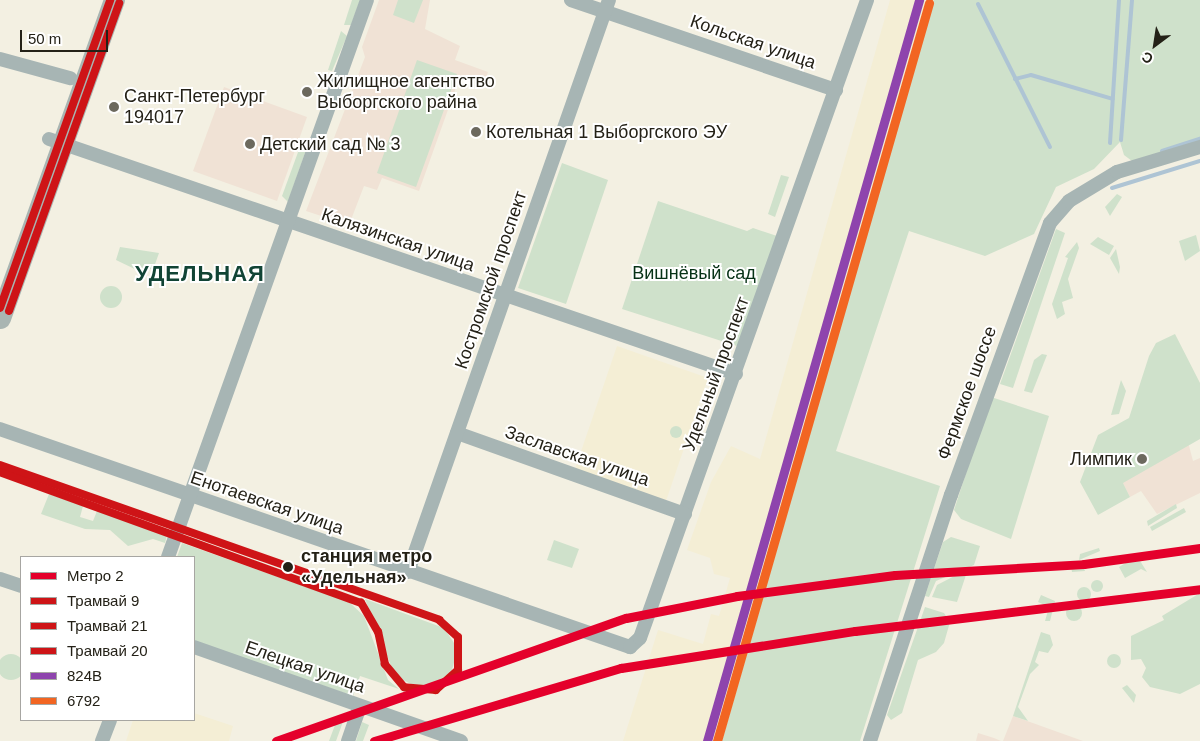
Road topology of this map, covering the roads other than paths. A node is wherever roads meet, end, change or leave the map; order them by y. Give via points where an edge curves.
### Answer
1 (98, 0) edge
2 (114, 0) edge
3 (367, 0) edge
4 (571, 0) edge
5 (867, 0) edge
6 (606, 6) edge
7 (0, 58) edge
8 (70, 78) junction
9 (836, 90) junction
10 (56, 141) junction
11 (1200, 147) edge
12 (288, 222) junction
13 (0, 278) edge
14 (505, 297) junction
15 (0, 318) edge
16 (736, 374) junction
17 (0, 429) edge
18 (457, 433) junction
19 (190, 496) junction
20 (685, 514) junction
21 (168, 556) edge
22 (408, 572) junction
23 (0, 579) edge
24 (20, 586) edge
25 (634, 645) joint
26 (195, 648) edge
27 (360, 706) junction
28 (110, 721) edge
29 (102, 741) edge
30 (348, 741) edge
31 (461, 741) edge
32 (870, 741) edge

1 - 8 main road
2 - 10 main road
3 - 12 street
4 - 6 street, Кольская улица
5 - 9 street, Удельный проспект
6 - 9 street, Кольская улица
6 - 14 street, Костромской проспект
7 - 8 street
8 - 10 main road
9 - 16 street, Удельный проспект
10 - 12 street, Калязинская улица
10 - 13 main road
10 - 15 main road
11 - 32 street, Фермское шоссе via 1117,172 1069,201 1050,223 951,495
12 - 14 street, Калязинская улица
12 - 19 street
14 - 16 street, Калязинская улица
14 - 18 street, Костромской проспект
16 - 20 street, Удельный проспект
17 - 19 street, Енотаевская улица
18 - 20 street, Заславская улица
18 - 22 street, Костромской проспект
19 - 21 street
19 - 22 street, Енотаевская улица
20 - 25 street, Удельный проспект
22 - 25 street, Енотаевская улица via 620,647
23 - 24 street
26 - 27 street, Елецкая улица
27 - 30 street
27 - 31 street, Елецкая улица
28 - 29 street

